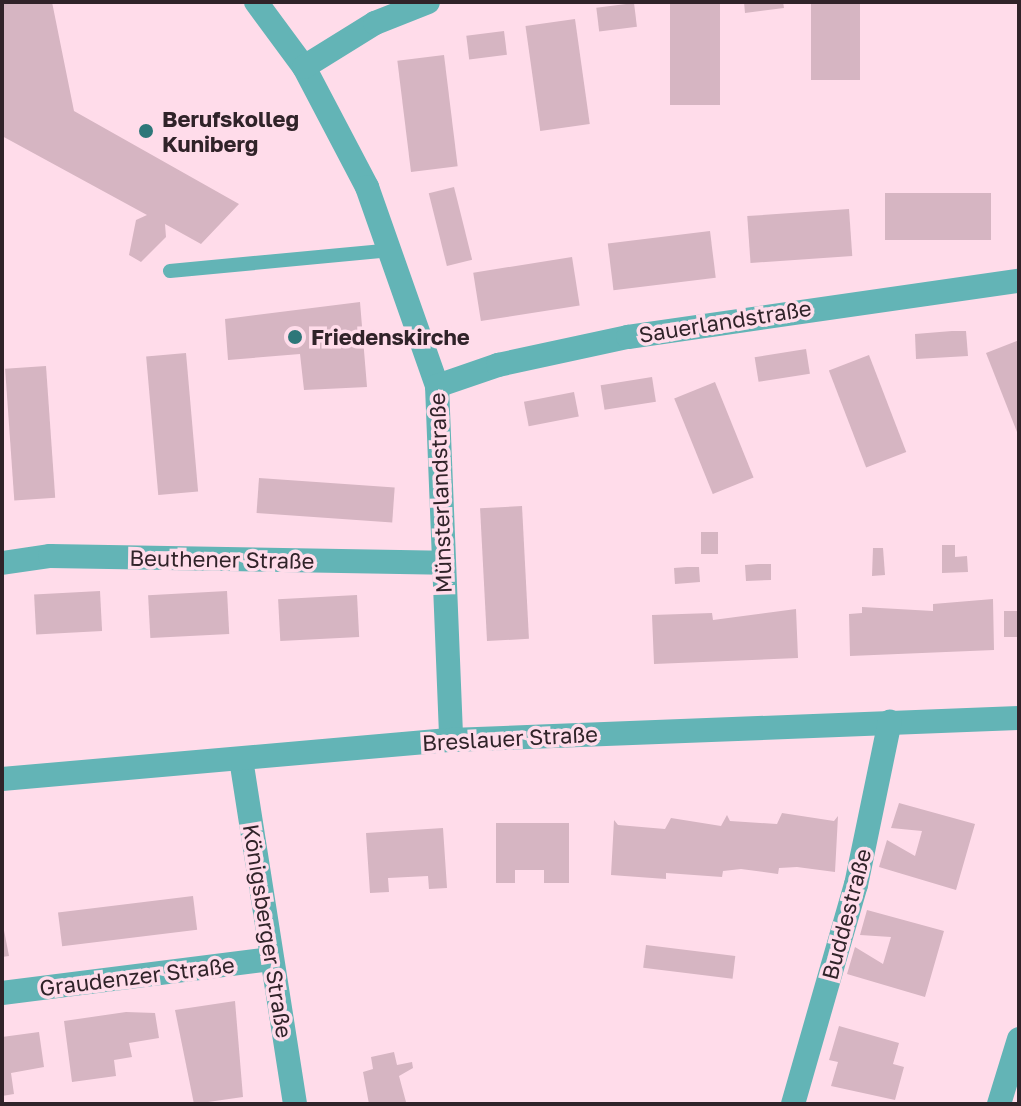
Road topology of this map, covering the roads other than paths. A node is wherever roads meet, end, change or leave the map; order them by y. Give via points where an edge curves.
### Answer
1 (256, 2) edge
2 (428, 2) edge
3 (304, 67) junction
4 (391, 250) junction
5 (170, 271) dead end
6 (1019, 281) edge
7 (437, 386) junction
8 (2, 563) edge
9 (443, 563) junction
10 (1019, 718) edge
11 (890, 721) junction
12 (451, 740) junction
13 (241, 759) junction
14 (2, 779) edge
15 (271, 959) junction
16 (2, 993) edge
17 (1019, 1039) edge
18 (295, 1104) edge
19 (793, 1104) edge
20 (999, 1104) edge

1 - 3 street, Münsterlandstraße
2 - 3 street via 375,23
3 - 4 street, Münsterlandstraße via 367,187
4 - 5 lane
4 - 7 street, Münsterlandstraße
6 - 7 street, Sauerlandstraße via 628,337 498,365
7 - 9 street, Münsterlandstraße
8 - 9 street, Beuthener Straße via 50,556
9 - 12 street, Münsterlandstraße
10 - 11 street, Breslauer Straße
11 - 12 street, Breslauer Straße
11 - 19 street, Buddestraße via 856,885
12 - 13 street, Breslauer Straße
13 - 14 street, Breslauer Straße
13 - 15 street, Königsberger Straße
15 - 16 street, Graudenzer Straße
15 - 18 street, Königsberger Straße
17 - 20 street

